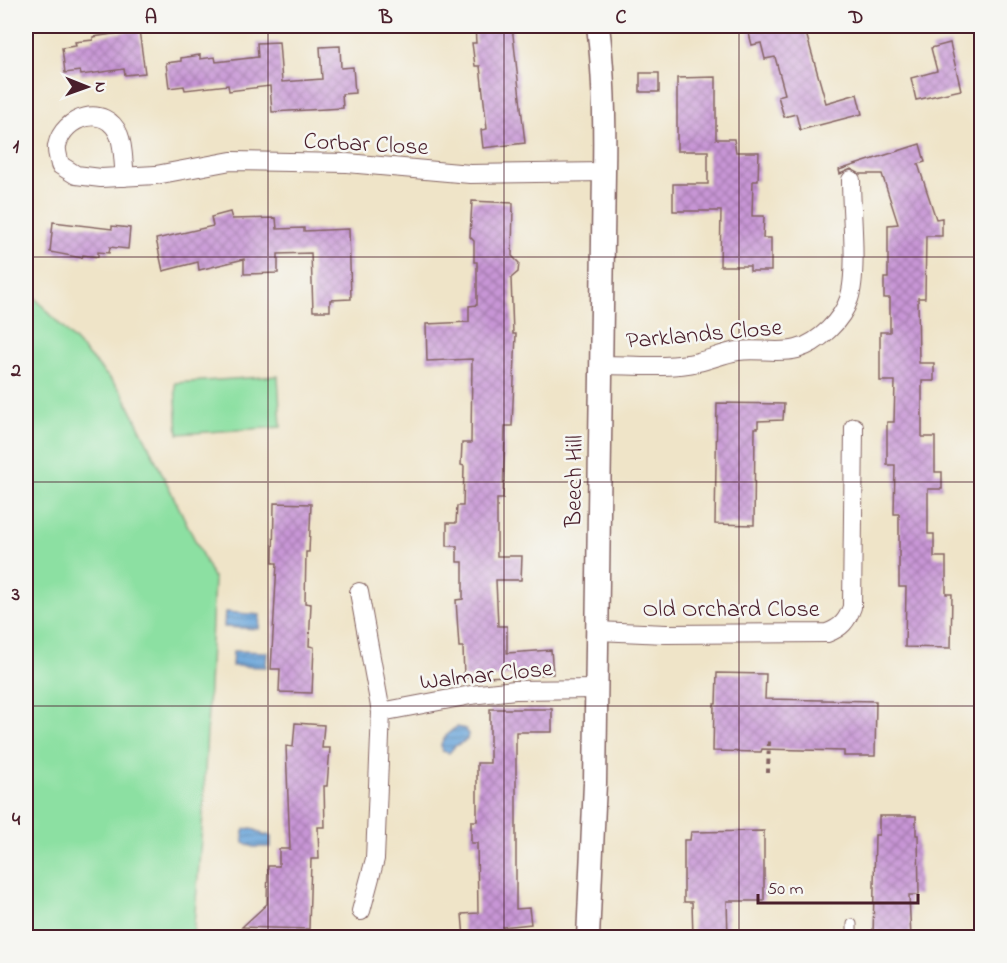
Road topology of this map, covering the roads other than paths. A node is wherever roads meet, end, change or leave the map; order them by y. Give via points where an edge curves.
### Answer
1 (598, 26) edge
2 (604, 172) junction
3 (125, 177) dead end
4 (851, 180) dead end
5 (602, 365) junction
6 (854, 427) dead end
7 (358, 592) dead end
8 (597, 631) junction
9 (596, 689) junction
10 (381, 712) junction
11 (361, 911) dead end
12 (852, 924) dead end
13 (588, 938) edge
14 (852, 938) edge

1 - 2 street, Beech Hill via 605,118
2 - 3 street, Corbar Close via 470,174 347,163 231,161
2 - 5 street, Beech Hill
4 - 5 street, Parklands Close via 849,299 833,325 813,341 798,349 740,350 698,362
5 - 8 street, Beech Hill
6 - 8 street, Old Orchard Close via 852,607 838,629 827,633
7 - 10 street
8 - 9 street, Beech Hill
9 - 10 street, Walmar Close via 515,690
9 - 13 street, Beech Hill
10 - 11 street via 375,859
12 - 14 lane

